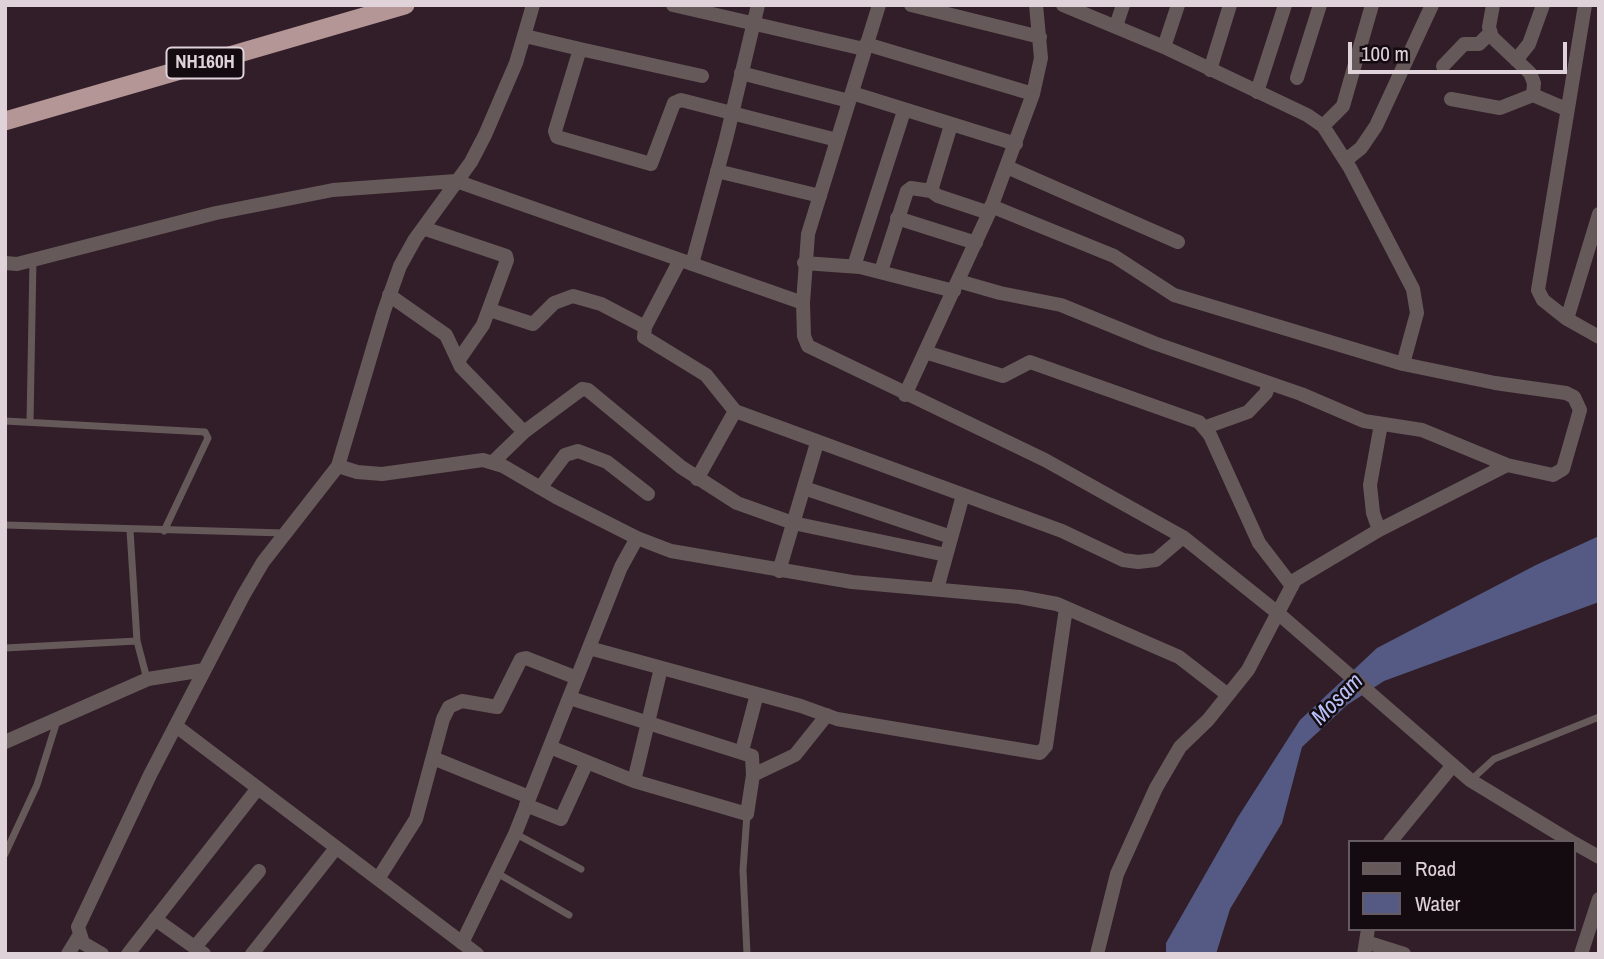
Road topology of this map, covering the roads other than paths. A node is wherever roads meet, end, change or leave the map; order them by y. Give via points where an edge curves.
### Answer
1 (405, 5) edge
2 (533, 5) edge
3 (674, 5) edge
4 (758, 5) edge
5 (879, 5) edge
6 (912, 5) edge
7 (1036, 5) edge
8 (1063, 5) edge
9 (1123, 5) edge
10 (1178, 5) edge
11 (1230, 5) edge
12 (1285, 5) edge
13 (1320, 5) edge
14 (1372, 5) edge
15 (1432, 5) edge
16 (1493, 5) edge
17 (1542, 5) edge
18 (1585, 5) edge
19 (1089, 9) edge
20 (364, 11) edge
21 (752, 23) junction
22 (1116, 26) junction
23 (1490, 33) junction
24 (525, 36) junction
25 (1040, 37) junction
26 (865, 46) junction
27 (1164, 47) junction
28 (580, 49) junction
29 (1516, 60) junction
30 (1443, 66) dead end
31 (1210, 70) junction
32 (741, 73) junction
33 (702, 76) dead end
34 (1297, 78) dead end
35 (1257, 92) junction
36 (1032, 94) junction
37 (1534, 95) junction
38 (851, 97) junction
39 (1451, 99) dead end
40 (1566, 109) junction
41 (904, 111) junction
42 (732, 113) junction
43 (5, 121) edge
44 (951, 125) junction
45 (1323, 126) junction
46 (837, 140) junction
47 (1016, 144) junction
48 (1346, 160) junction
49 (1007, 167) junction
50 (717, 170) junction
51 (456, 181) junction
52 (931, 191) junction
53 (820, 196) junction
54 (990, 209) junction
55 (1599, 214) edge
56 (897, 218) junction
57 (423, 228) junction
58 (1178, 242) dead end
59 (976, 243) junction
60 (33, 260) junction
61 (686, 262) junction
62 (5, 263) edge
63 (804, 263) junction
64 (854, 266) junction
65 (881, 271) junction
66 (956, 286) junction
67 (389, 295) junction
68 (803, 303) junction
69 (490, 310) junction
70 (1567, 319) junction
71 (645, 327) junction
72 (1599, 337) edge
73 (925, 352) junction
74 (458, 361) junction
75 (1403, 364) junction
76 (1269, 383) junction
77 (905, 395) junction
78 (735, 411) junction
79 (5, 422) edge
80 (30, 422) junction
81 (1381, 424) junction
82 (1206, 427) junction
83 (524, 432) junction
84 (817, 443) junction
85 (494, 462) junction
86 (1507, 465) junction
87 (338, 466) junction
88 (697, 480) junction
89 (540, 488) junction
90 (804, 488) junction
91 (648, 494) dead end
92 (963, 495) junction
93 (793, 523) junction
94 (5, 525) edge
95 (130, 530) junction
96 (1379, 530) junction
97 (164, 531) junction
98 (284, 533) junction
99 (951, 537) junction
100 (1183, 537) junction
101 (637, 538) junction
102 (946, 555) junction
103 (779, 571) junction
104 (1292, 586) junction
105 (937, 589) junction
106 (1066, 608) junction
107 (1279, 614) junction
108 (137, 641) junction
109 (5, 648) edge
110 (589, 648) junction
111 (662, 668) junction
112 (204, 670) junction
113 (577, 678) junction
114 (148, 679) junction
115 (757, 694) junction
116 (1228, 695) junction
117 (570, 698) junction
118 (827, 715) junction
119 (1599, 717) edge
120 (57, 719) junction
121 (648, 723) junction
122 (176, 726) junction
123 (5, 742) edge
124 (550, 747) junction
125 (742, 751) junction
126 (433, 758) junction
127 (587, 762) junction
128 (1453, 765) junction
129 (753, 775) junction
130 (1471, 780) junction
131 (634, 781) junction
132 (258, 788) junction
133 (528, 801) junction
134 (747, 814) junction
135 (515, 834) junction
136 (1392, 840) edge
137 (1570, 840) edge
138 (1576, 844) edge
139 (336, 848) junction
140 (5, 854) edge
141 (1599, 857) edge
142 (581, 869) dead end
143 (258, 871) dead end
144 (497, 873) junction
145 (378, 879) junction
146 (1599, 899) edge
147 (569, 915) dead end
148 (155, 919) junction
149 (79, 936) junction
150 (1366, 942) edge
151 (462, 943) junction
152 (199, 951) edge
153 (68, 954) edge
154 (102, 954) edge
155 (128, 954) edge
156 (252, 954) edge
157 (477, 954) edge
158 (747, 954) edge
159 (1097, 954) edge
160 (1404, 954) edge
161 (1581, 954) edge

1 - 20 highway, NH160H
2 - 24 street
3 - 21 street
4 - 21 street
5 - 26 street
6 - 25 street
7 - 25 street
8 - 19 street
9 - 22 street
10 - 27 street
11 - 31 street
12 - 35 street
13 - 34 street
14 - 45 street via 1343,106
15 - 48 street via 1376,126
16 - 23 street
17 - 29 street via 1532,37
18 - 40 street
19 - 22 street
20 - 43 highway, NH160H
21 - 26 street
21 - 32 street
22 - 27 street
23 - 29 street
23 - 30 street via 1479,44 1464,44
24 - 28 street
24 - 51 street via 485,135
25 - 36 street via 1041,58
26 - 36 street
26 - 38 street
27 - 31 street
28 - 33 street
28 - 42 street via 557,137 651,164 677,101
29 - 37 street via 1534,78
31 - 35 street
32 - 38 street
32 - 42 street
35 - 45 street
36 - 47 street
37 - 39 street via 1500,108
37 - 40 street
38 - 41 street
38 - 46 street
40 - 70 street via 1538,289 1543,300
41 - 44 street
41 - 64 street
42 - 46 street
42 - 50 street
44 - 47 street
44 - 52 street
45 - 48 street
46 - 53 street
47 - 49 street
48 - 75 street via 1403,265 1417,306
49 - 54 street
49 - 58 street
50 - 53 street
50 - 61 street
51 - 57 street
51 - 60 street via 333,190 216,213
51 - 61 street
52 - 54 street
52 - 56 street via 907,191
53 - 63 street
54 - 59 street
54 - 75 street via 1114,257 1174,295
55 - 70 street
56 - 59 street
56 - 65 street
57 - 67 street
57 - 69 street via 506,256
59 - 66 street
60 - 62 street
60 - 80 lane
61 - 68 street
61 - 71 street
63 - 64 street
63 - 68 street
64 - 65 street
65 - 66 street
66 - 73 street
66 - 76 street via 1061,305
67 - 74 street via 446,335
67 - 87 street
68 - 77 street via 808,346
69 - 71 street via 533,324 554,303 573,296 601,304
69 - 74 street
70 - 72 street
71 - 78 street via 644,337 706,375
73 - 77 street
73 - 82 street via 1003,376 1030,362
74 - 83 street
75 - 86 street via 1574,397 1580,410 1559,473
76 - 81 street via 1343,414
76 - 82 street via 1248,412
77 - 100 street via 1045,460
78 - 84 street
78 - 88 street
79 - 80 lane
80 - 97 lane via 205,432 208,438
81 - 86 street via 1441,437
81 - 96 street via 1370,485
82 - 104 street via 1259,543
83 - 85 street
83 - 88 street via 582,389 588,390
84 - 90 street
84 - 92 street
85 - 87 street via 474,460 382,474
85 - 89 street
86 - 96 street
87 - 98 street
88 - 93 street via 737,503
89 - 91 street via 565,455 578,451 607,462
89 - 101 street
90 - 93 street
90 - 99 street
92 - 99 street
92 - 100 street via 1062,531 1123,560 1156,560
93 - 102 street
93 - 103 street
94 - 95 lane
95 - 97 lane
95 - 108 lane
96 - 104 street
97 - 98 lane
98 - 112 street via 263,562
99 - 102 street
100 - 107 street
101 - 103 street via 691,555
101 - 110 street
102 - 105 street
103 - 105 street
104 - 107 street
105 - 106 street via 1020,597
106 - 116 street via 1179,657
106 - 118 street via 1044,751
107 - 116 street via 1248,670
107 - 128 street
108 - 109 lane
108 - 114 lane
110 - 111 street
110 - 113 street
111 - 115 street
111 - 121 street
112 - 114 street
112 - 122 street
113 - 117 street
113 - 126 street via 521,659 498,707 462,701 449,707
114 - 120 street
115 - 118 street
115 - 125 street
116 - 159 street via 1180,747 1156,788 1117,874
117 - 121 street
117 - 124 street
118 - 129 street via 795,755
119 - 130 lane via 1494,759
120 - 123 street
120 - 140 lane via 37,785
121 - 125 street
121 - 131 street
122 - 132 street
122 - 149 street via 79,927
124 - 127 street
124 - 133 street
125 - 129 street via 752,756
126 - 133 street
126 - 145 street via 411,831
127 - 131 street
127 - 133 street via 561,819
128 - 130 street
128 - 136 street
129 - 134 street
130 - 137 street
131 - 134 street
132 - 139 street
132 - 148 street
133 - 135 street
134 - 158 lane via 743,883
135 - 142 lane
135 - 144 street
138 - 141 street
139 - 145 street
139 - 156 street
143 - 152 street
144 - 147 lane
144 - 151 street
145 - 151 street
146 - 161 street
148 - 152 street
148 - 155 street
149 - 153 street
149 - 154 street
150 - 160 street
151 - 157 street

